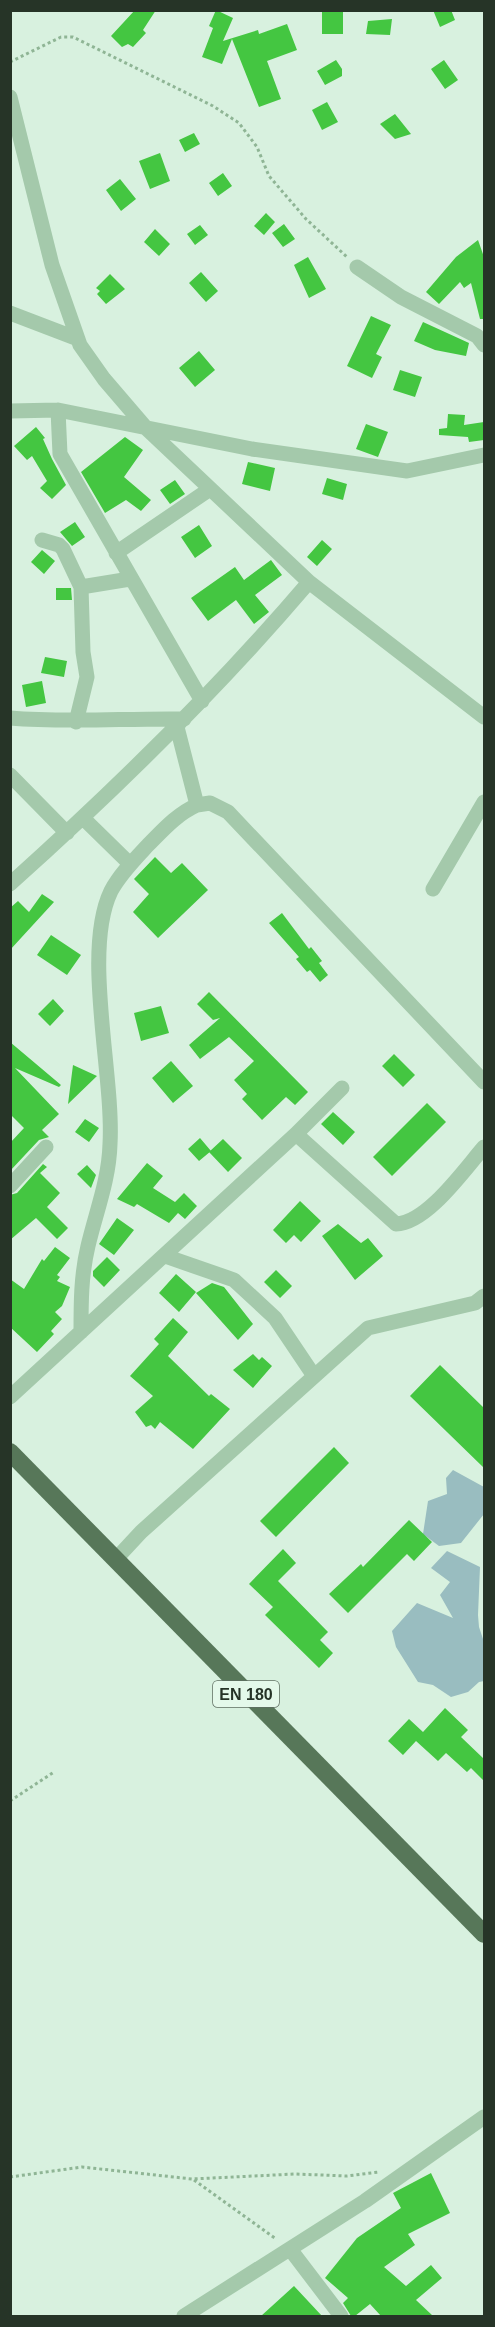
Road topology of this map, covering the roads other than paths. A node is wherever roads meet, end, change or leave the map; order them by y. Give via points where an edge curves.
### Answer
1 (10, 97) edge
2 (357, 267) road end
3 (10, 313) edge
4 (78, 339) junction
5 (484, 345) edge
6 (58, 410) junction
7 (10, 411) edge
8 (146, 428) junction
9 (484, 455) edge
10 (210, 489) junction
11 (42, 540) dead end
12 (116, 553) junction
13 (130, 579) junction
14 (309, 582) junction
15 (81, 587) junction
16 (202, 701) junction
17 (484, 717) edge
18 (10, 718) edge
19 (76, 722) junction
20 (181, 723) junction
21 (10, 775) edge
22 (484, 802) edge
23 (197, 805) junction
24 (83, 818) junction
25 (66, 833) junction
26 (129, 864) junction
27 (10, 884) edge
28 (433, 889) dead end
29 (484, 1082) edge
30 (342, 1088) dead end
31 (296, 1134) junction
32 (46, 1147) dead end
33 (484, 1147) edge
34 (10, 1186) edge
35 (165, 1256) junction
36 (484, 1296) edge
37 (81, 1332) junction
38 (314, 1376) junction
39 (10, 1397) edge
40 (10, 1452) edge
41 (115, 1560) junction
42 (484, 1934) edge
43 (484, 2117) edge
44 (290, 2249) junction
45 (184, 2316) edge
46 (341, 2316) edge

1 - 4 street via 51,265
2 - 5 street via 402,297 477,336
3 - 4 street
4 - 8 street via 98,371
6 - 7 street
6 - 8 street
6 - 12 street via 60,454
8 - 9 street via 252,449 407,471
8 - 10 street
10 - 12 street
10 - 14 street
11 - 15 street via 63,549
12 - 13 street
13 - 15 street
13 - 16 street
14 - 16 street
14 - 17 street
15 - 19 street via 87,677
16 - 20 street
18 - 19 street
19 - 20 street via 116,718
20 - 23 street
20 - 24 street
21 - 25 street
22 - 28 street
23 - 26 street via 173,820
23 - 29 street via 210,803 228,812
24 - 25 street
24 - 26 street
25 - 27 street
26 - 37 street via 111,891 102,922 99,974 111,1145 107,1177 88,1246 81,1290
30 - 31 street
31 - 33 street via 396,1224 407,1224 433,1204
31 - 35 street
32 - 34 street
35 - 37 street
35 - 38 street via 234,1280 275,1318
36 - 38 street via 465,1306 368,1328
37 - 39 street
38 - 41 street
40 - 41 main road, EN 180
41 - 42 main road, EN 180
43 - 44 street
44 - 45 street
44 - 46 street

